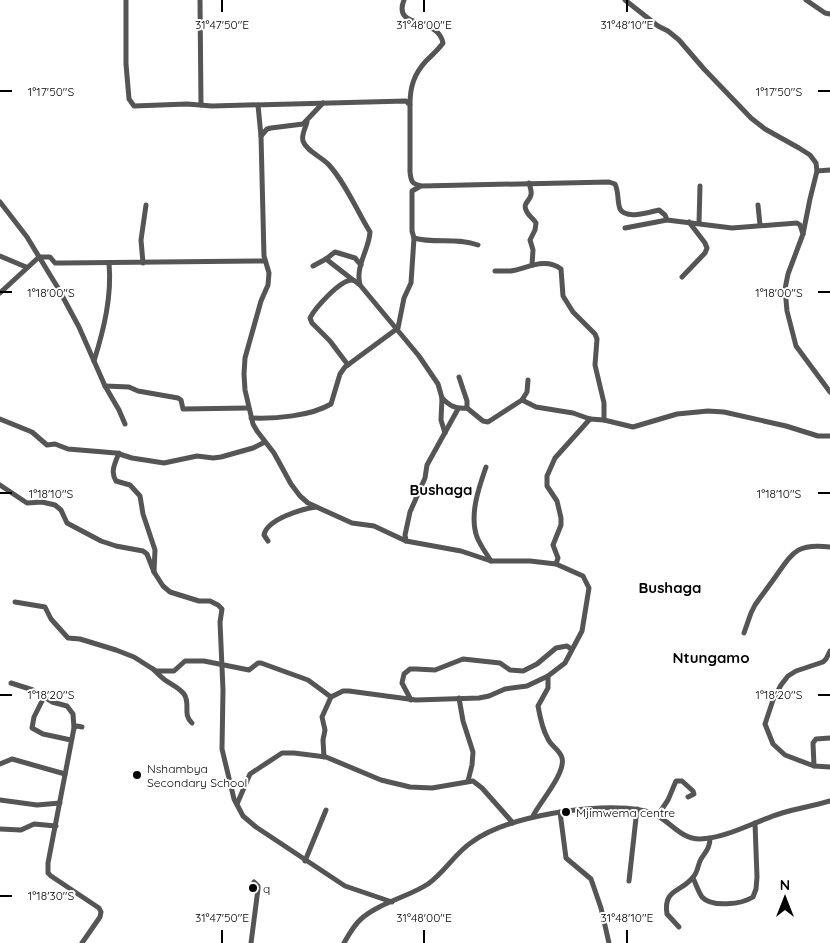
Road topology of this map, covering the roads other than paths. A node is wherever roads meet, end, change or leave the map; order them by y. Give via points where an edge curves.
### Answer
1 (126, 0) edge
2 (200, 0) edge
3 (404, 0) edge
4 (625, 0) edge
5 (806, 0) edge
6 (830, 14) edge
7 (323, 103) junction
8 (201, 105) junction
9 (258, 105) junction
10 (410, 105) junction
11 (307, 122) junction
12 (261, 136) junction
13 (817, 170) junction
14 (830, 170) edge
15 (530, 183) junction
16 (422, 186) junction
17 (700, 186) dead end
18 (0, 202) edge
19 (146, 205) dead end
20 (758, 205) dead end
21 (667, 220) junction
22 (689, 222) junction
23 (699, 223) junction
24 (760, 225) junction
25 (625, 228) dead end
26 (804, 234) junction
27 (414, 238) junction
28 (478, 245) dead end
29 (0, 256) edge
30 (39, 257) junction
31 (326, 259) junction
32 (265, 261) junction
33 (109, 263) junction
34 (143, 263) junction
35 (361, 265) junction
36 (532, 265) junction
37 (313, 266) dead end
38 (26, 267) junction
39 (495, 271) dead end
40 (682, 277) dead end
41 (353, 280) junction
42 (360, 284) junction
43 (0, 293) edge
44 (396, 329) junction
45 (94, 361) junction
46 (348, 364) junction
47 (459, 377) dead end
48 (528, 380) dead end
49 (105, 386) junction
50 (830, 392) edge
51 (442, 398) junction
52 (522, 400) junction
53 (248, 408) junction
54 (466, 408) junction
55 (458, 409) junction
56 (252, 418) junction
57 (0, 419) edge
58 (590, 419) junction
59 (604, 420) junction
60 (125, 424) dead end
61 (445, 433) junction
62 (830, 436) edge
63 (265, 442) junction
64 (118, 453) junction
65 (486, 466) dead end
66 (0, 485) edge
67 (317, 507) junction
68 (268, 541) dead end
69 (406, 541) junction
70 (830, 546) edge
71 (491, 561) junction
72 (556, 564) junction
73 (154, 572) junction
74 (14, 602) dead end
75 (744, 633) dead end
76 (572, 649) junction
77 (830, 651) edge
78 (221, 666) junction
79 (153, 669) junction
80 (548, 676) junction
81 (11, 683) dead end
82 (44, 697) junction
83 (331, 697) junction
84 (459, 698) junction
85 (411, 700) junction
86 (192, 723) dead end
87 (82, 727) dead end
88 (74, 728) junction
89 (830, 738) edge
90 (71, 740) junction
91 (324, 757) junction
92 (0, 764) edge
93 (814, 766) junction
94 (830, 767) edge
95 (65, 774) junction
96 (468, 781) junction
97 (688, 797) dead end
98 (0, 800) edge
99 (830, 801) edge
100 (60, 803) junction
101 (237, 804) junction
102 (637, 809) junction
103 (326, 810) dead end
104 (560, 812) junction
105 (658, 815) junction
106 (533, 816) junction
107 (512, 823) junction
108 (755, 823) junction
109 (56, 826) junction
110 (0, 829) edge
111 (710, 838) junction
112 (305, 861) junction
113 (693, 878) junction
114 (629, 881) dead end
115 (254, 882) dead end
116 (392, 902) junction
117 (680, 926) dead end
118 (82, 943) edge
119 (251, 943) edge
120 (344, 943) edge
121 (609, 943) edge

1 - 8 street via 126,64 131,103 139,106
2 - 8 street
3 - 10 street via 402,10 406,18 429,26 443,43 414,77
4 - 13 street via 679,40 751,118 810,155
5 - 6 street
7 - 9 street
7 - 10 street via 406,101
7 - 11 street
8 - 9 street
9 - 12 street
10 - 16 street via 412,182
11 - 12 street via 267,129
11 - 35 street via 303,141 339,176 370,232
12 - 32 street
13 - 14 street
13 - 26 street
15 - 16 street
15 - 21 street via 612,183 617,188 621,211 638,215 659,210
15 - 36 street via 531,194 525,208 536,223 530,240
16 - 27 street via 412,191
17 - 23 street
18 - 30 street
19 - 34 street via 141,240
20 - 24 street
21 - 22 street
21 - 25 street
22 - 23 street
22 - 40 street via 707,248
23 - 24 street via 732,228
24 - 26 street via 797,223
26 - 50 street via 788,274 785,289 787,311 796,346
27 - 28 street via 463,240
27 - 44 street via 411,283
29 - 38 street
30 - 33 street via 50,257 57,263
30 - 38 street
30 - 45 street via 70,310
31 - 35 street via 339,252 355,258
31 - 37 street
31 - 41 street
32 - 34 street
32 - 53 street via 268,285 244,365
33 - 34 street
33 - 45 street via 108,306
35 - 42 street
36 - 39 street
36 - 59 street via 549,263 561,269 563,296 573,312 595,334 598,342 595,365 604,403
38 - 43 street
41 - 42 street
41 - 46 street via 325,298 310,318
42 - 44 street
44 - 46 street
44 - 51 street via 438,384
45 - 49 street
46 - 56 street via 340,374 328,406 288,416
47 - 54 street via 467,401
48 - 52 street
49 - 53 street via 129,387 138,392 178,398 183,409
49 - 60 street
51 - 55 street
51 - 61 street via 441,420
52 - 54 street via 488,422
52 - 58 street via 536,407
53 - 56 street
54 - 55 street
55 - 61 street
56 - 63 street
57 - 64 street via 32,432 47,445
58 - 59 street
58 - 72 street via 555,458 547,476 546,486 557,501 561,518 553,544 558,558
59 - 62 street via 638,427 677,414 724,412 818,436
61 - 69 street via 427,465 425,478 410,512
63 - 64 street via 221,458 190,457 164,463
63 - 67 street via 300,496
64 - 73 street via 113,475 116,481 130,485 140,496 155,550
65 - 71 street via 476,505 475,530
66 - 73 street via 27,503 56,505 67,523 101,541 143,551
67 - 68 street via 299,510 269,525 264,535
67 - 69 street via 347,521 374,526
69 - 71 street via 461,551
70 - 75 street via 806,547 788,558 755,605
71 - 72 street
72 - 76 street via 583,576 589,588 582,631
73 - 78 street via 170,592 199,602 210,602 222,609
74 - 79 street via 45,607 68,638 116,650
76 - 80 street via 564,664
76 - 85 street via 567,646 556,648 523,671 510,670 500,663 463,659 435,670 410,669 404,674 402,683
77 - 93 street via 823,662 788,676 773,700 765,724 769,737 779,750
78 - 79 street via 204,661 185,661 174,671
78 - 83 street via 249,670 258,663 264,664 308,680
78 - 101 street via 222,749
79 - 86 street via 184,695 186,714
80 - 84 street via 527,686 501,690 484,698
80 - 106 street via 548,688 538,706 545,734 562,756 562,765
81 - 82 street
82 - 88 street via 70,708
82 - 90 street via 32,728
83 - 85 street via 349,691
83 - 91 street via 322,717
84 - 85 street
84 - 96 street via 473,752
87 - 88 street
88 - 90 street
89 - 93 street via 816,739 813,743
90 - 95 street
91 - 96 street via 381,780 410,787 432,788
91 - 101 street via 294,753 278,755 250,774
92 - 95 street via 12,760
93 - 94 street
95 - 100 street
96 - 107 street via 482,788
97 - 105 street via 693,792 676,781
98 - 100 street via 37,805
99 - 108 street
100 - 109 street
101 - 112 street via 249,822
102 - 104 street
102 - 105 street
102 - 114 street
103 - 112 street
104 - 106 street
104 - 121 street via 566,858 590,879
105 - 111 street via 682,835 692,839
106 - 107 street
107 - 116 street via 472,842 431,882
108 - 111 street
108 - 113 street via 757,877 753,897 740,902 708,901 701,895
109 - 110 street via 34,824 21,830
109 - 118 street via 48,872 101,912
111 - 113 street via 708,850
112 - 116 street via 345,886
113 - 117 street via 673,891 666,901 667,914
115 - 119 street via 258,889
116 - 120 street via 360,920

